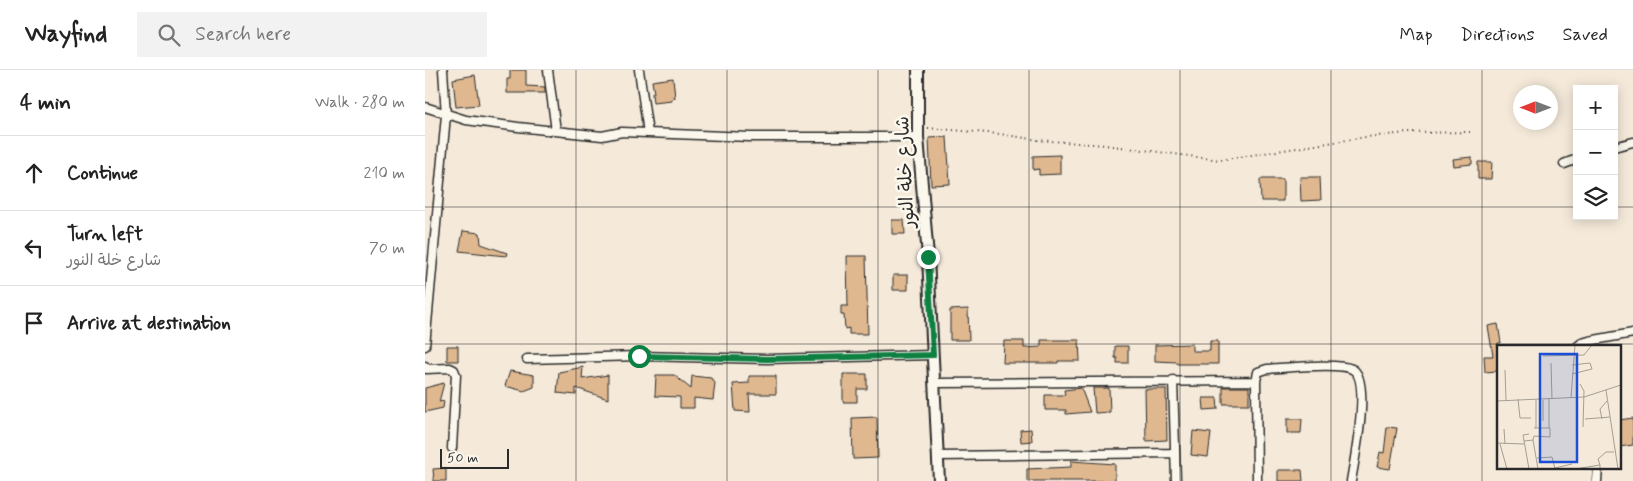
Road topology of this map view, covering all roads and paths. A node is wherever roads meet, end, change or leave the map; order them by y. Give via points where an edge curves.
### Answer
1 (443, 70) edge
2 (548, 70) edge
3 (639, 70) edge
4 (918, 70) edge
5 (425, 107) edge
6 (446, 114) junction
7 (556, 131) junction
8 (918, 132) junction
9 (1470, 132) dead end
10 (647, 133) junction
11 (1633, 142) edge
12 (1618, 147) edge
13 (1573, 161) edge
14 (1564, 164) dead end
15 (1633, 333) edge
16 (1580, 345) edge
17 (425, 346) edge
18 (933, 355) junction
19 (527, 359) dead end
20 (425, 366) edge
21 (1173, 380) junction
22 (1256, 381) junction
23 (935, 383) junction
24 (452, 448) dead end
25 (1175, 453) junction
26 (938, 456) junction
27 (1598, 468) edge
28 (939, 481) edge
29 (1176, 481) edge
30 (1257, 481) edge
31 (1351, 481) edge
32 (1597, 481) edge

1 - 6 street
2 - 7 street
3 - 10 street
4 - 8 street, شارع خلة النور
5 - 6 street
6 - 7 street via 465,120
6 - 17 street
7 - 10 street via 602,136 622,132
8 - 9 path via 945,128 1038,140 1105,144 1219,160 1366,137
8 - 10 street via 750,137
8 - 18 street, شارع خلة النور
11 - 12 street
13 - 14 street
15 - 16 street
18 - 19 street
18 - 23 street, شارع خلة النور
20 - 24 street via 434,370 450,368 456,375
21 - 22 street
21 - 23 street
21 - 25 street
22 - 30 street
22 - 31 street via 1258,372 1267,369 1341,366 1355,371 1361,384 1360,421
23 - 26 street, شارع خلة النور
25 - 26 street
25 - 29 street
26 - 28 street, شارع خلة النور
27 - 32 street

